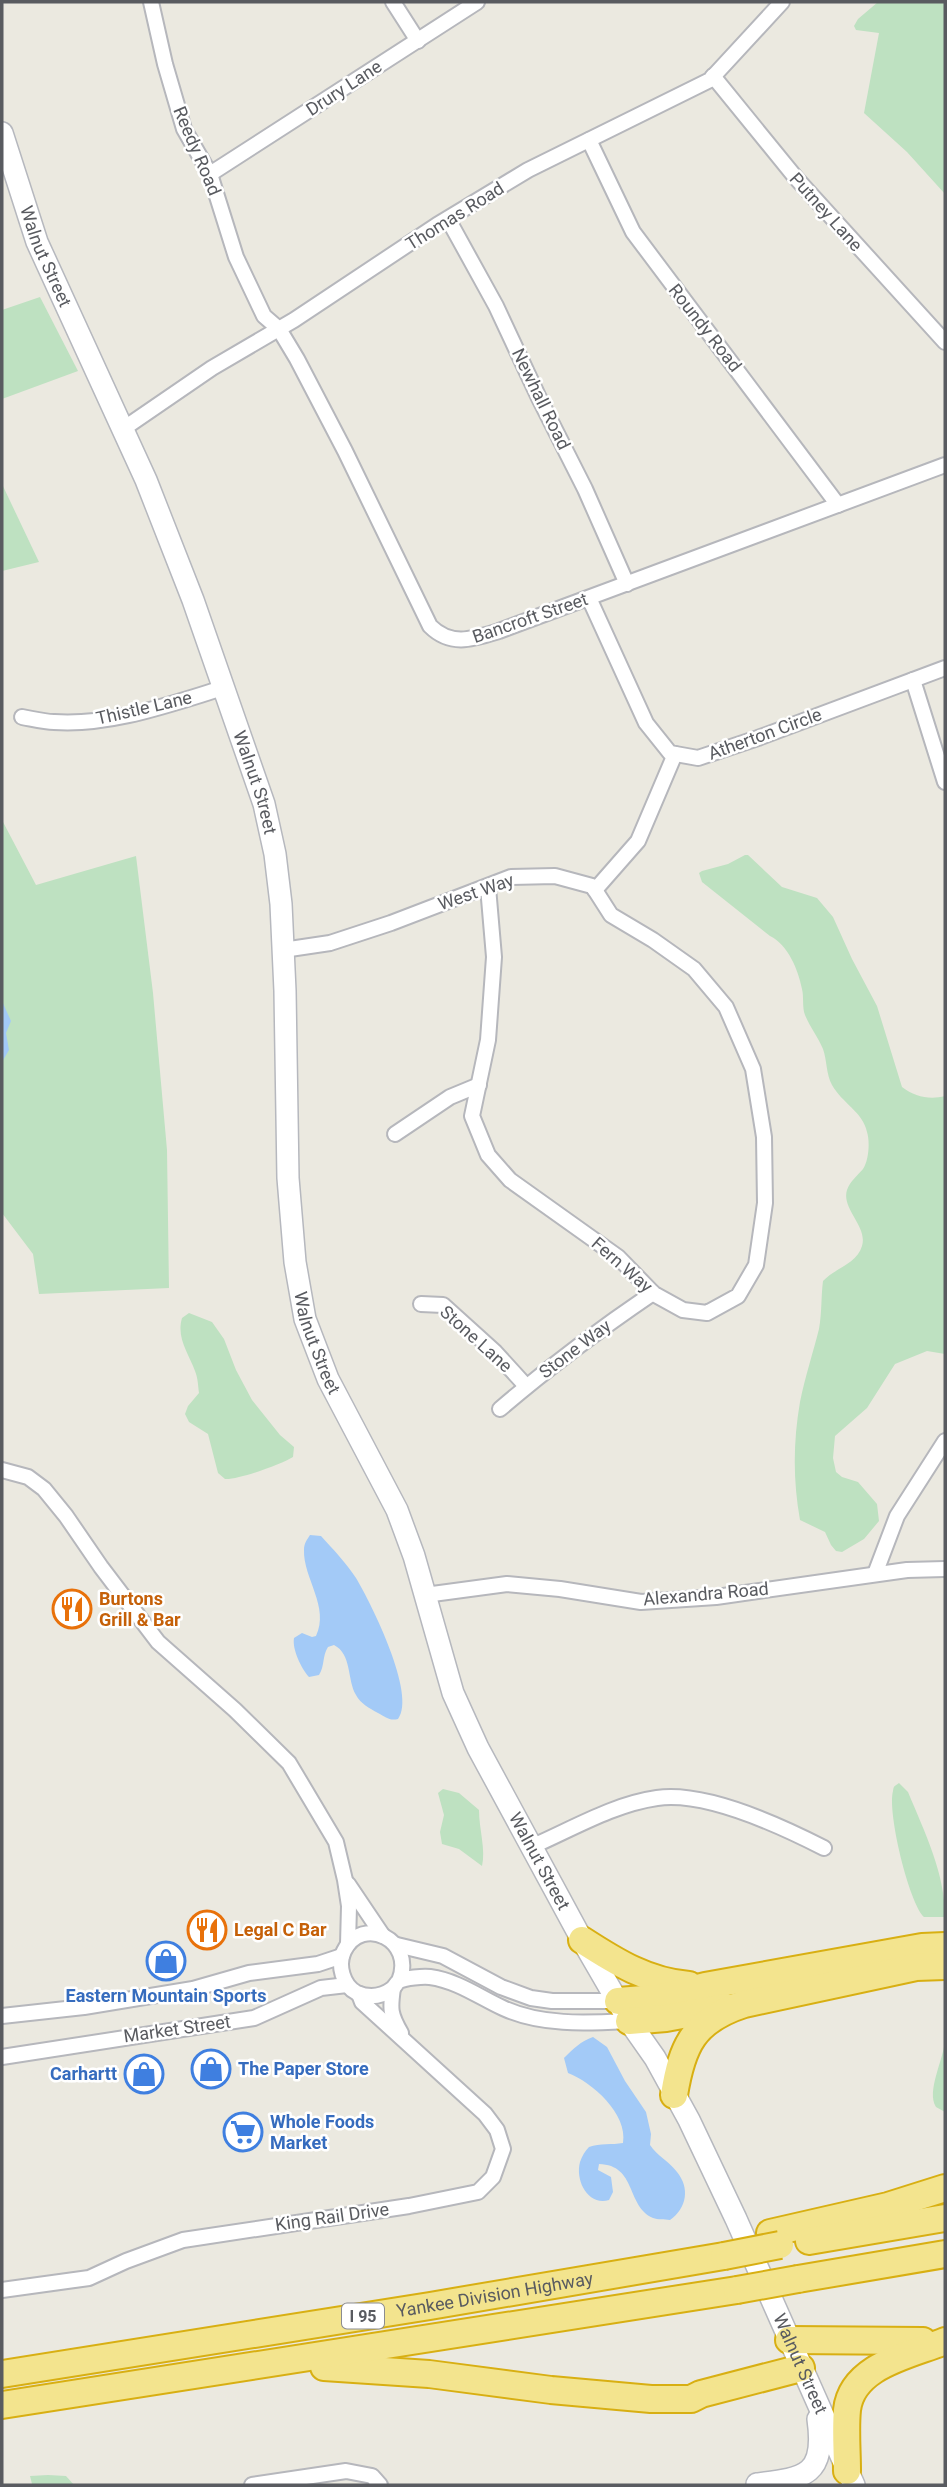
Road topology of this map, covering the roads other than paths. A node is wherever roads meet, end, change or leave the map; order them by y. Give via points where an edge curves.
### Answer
1 (151, 2) edge
2 (393, 2) edge
3 (477, 2) edge
4 (782, 2) edge
5 (418, 41) junction
6 (713, 76) junction
7 (2, 133) edge
8 (589, 140) junction
9 (210, 174) junction
10 (447, 219) junction
11 (279, 329) junction
12 (945, 342) edge
13 (122, 429) junction
14 (945, 466) edge
15 (838, 505) junction
16 (628, 584) junction
17 (589, 598) junction
18 (945, 668) edge
19 (913, 680) junction
20 (223, 688) junction
21 (22, 717) dead end
22 (676, 754) junction
23 (945, 782) edge
24 (488, 887) junction
25 (595, 890) junction
26 (283, 950) junction
27 (478, 1085) junction
28 (395, 1134) dead end
29 (653, 1293) junction
30 (421, 1304) dead end
31 (526, 1386) junction
32 (500, 1409) dead end
33 (945, 1441) edge
34 (2, 1470) edge
35 (945, 1569) edge
36 (875, 1574) junction
37 (425, 1595) junction
38 (533, 1846) junction
39 (824, 1848) dead end
40 (345, 1880) junction
41 (383, 1936) junction
42 (582, 1940) junction
43 (397, 1945) junction
44 (945, 1947) edge
45 (345, 1950) junction
46 (945, 1966) edge
47 (396, 1985) junction
48 (705, 1986) junction
49 (353, 1989) junction
50 (744, 2004) junction
51 (624, 2011) junction
52 (2, 2016) edge
53 (410, 2046) junction
54 (2, 2057) edge
55 (674, 2095) junction
56 (945, 2189) edge
57 (945, 2218) edge
58 (775, 2239) junction
59 (945, 2254) edge
60 (2, 2290) edge
61 (789, 2340) junction
62 (945, 2340) edge
63 (262, 2365) junction
64 (801, 2368) junction
65 (2, 2374) edge
66 (816, 2403) junction
67 (2, 2405) edge
68 (850, 2478) edge
69 (252, 2485) edge
70 (380, 2485) edge
71 (752, 2485) edge
72 (799, 2485) edge

1 - 9 street, Reedy Road via 184,130
2 - 5 street
3 - 5 street, Drury Lane
4 - 6 street, Thomas Road
5 - 9 street, Drury Lane
6 - 8 street, Thomas Road
6 - 12 street, Putney Lane via 796,178
7 - 13 main road, Walnut Street via 37,242
8 - 10 street, Thomas Road
8 - 15 street, Roundy Road via 634,232
9 - 11 street, Reedy Road via 236,257 264,316
10 - 11 street, Thomas Road
10 - 16 street, Newhall Road via 496,306
11 - 13 street, Thomas Road
11 - 17 street, Bancroft Street via 438,634 450,640 475,638
13 - 20 main road, Walnut Street via 193,600
14 - 15 street, Bancroft Street
15 - 16 street, Bancroft Street
16 - 17 street, Bancroft Street
17 - 22 street via 646,723 670,753
18 - 19 street, Atherton Circle
19 - 22 street, Atherton Circle via 698,758
19 - 23 street
20 - 21 street, Thistle Lane via 113,718 54,722
20 - 26 main road, Walnut Street via 265,807 275,854
22 - 25 street via 638,841
24 - 25 street, West Way via 511,877 555,876
24 - 26 street, West Way via 330,943
24 - 27 street, Fern Way via 494,957 488,1040
25 - 29 street, Fern Way via 611,915 694,969 726,1007 753,1069 764,1137 765,1203 756,1265 738,1296 707,1314 683,1310
26 - 37 main road, Walnut Street via 288,1178 305,1319 328,1379 397,1510
27 - 28 street via 450,1097
27 - 29 street, Fern Way via 472,1116 488,1155 510,1180 618,1257
29 - 31 street, Stone Way
30 - 31 street, Stone Lane via 443,1305
31 - 32 street, Stone Way
33 - 36 street via 897,1516
34 - 40 street via 28,1477 44,1489 158,1642 281,1754 336,1842
35 - 36 street, Alexandra Road
36 - 37 street, Alexandra Road via 716,1597 640,1602 507,1584
37 - 38 main road, Walnut Street via 453,1693
38 - 39 street via 636,1802 685,1798 787,1830
38 - 42 main road, Walnut Street
40 - 41 street
40 - 45 street via 349,1906
41 - 43 street
41 - 45 street, Market Street via 367,1934
42 - 48 highway via 647,1977
42 - 51 main road, Walnut Street
43 - 47 street via 403,1958
43 - 51 street via 443,1956 531,1998
44 - 48 highway via 922,1947
45 - 49 street via 341,1971
45 - 52 street, Market Street via 318,1964 249,1973 193,1989
46 - 50 highway via 916,1967
47 - 49 street, Market Street via 371,1997
47 - 51 street, Market Street via 427,1976 453,1981 506,2010 552,2021 584,2023
47 - 53 street, King Rail Drive via 390,2010
48 - 51 highway
49 - 53 street, King Rail Drive
49 - 54 street, Market Street via 321,1988 254,2018
50 - 51 highway via 666,2018
50 - 55 highway via 713,2016 698,2030 679,2065
51 - 55 main road, Walnut Street
53 - 60 street, King Rail Drive via 497,2130 503,2150 493,2177 478,2192 183,2240 89,2278
55 - 61 main road, Walnut Street
56 - 58 highway
57 - 58 highway
58 - 65 highway, Yankee Division Highway / I 95 via 732,2254
59 - 63 highway, Yankee Division Highway / I 95, bridge
61 - 62 highway
61 - 64 main road, Walnut Street
62 - 68 highway via 889,2361 857,2384 847,2410
63 - 64 highway via 429,2374 551,2390 678,2399
63 - 67 highway, Yankee Division Highway / I 95
64 - 66 main road, Walnut Street
66 - 68 main road, Walnut Street
66 - 71 main road via 821,2438 809,2472 796,2479
69 - 70 street via 346,2471 372,2476
71 - 72 main road

